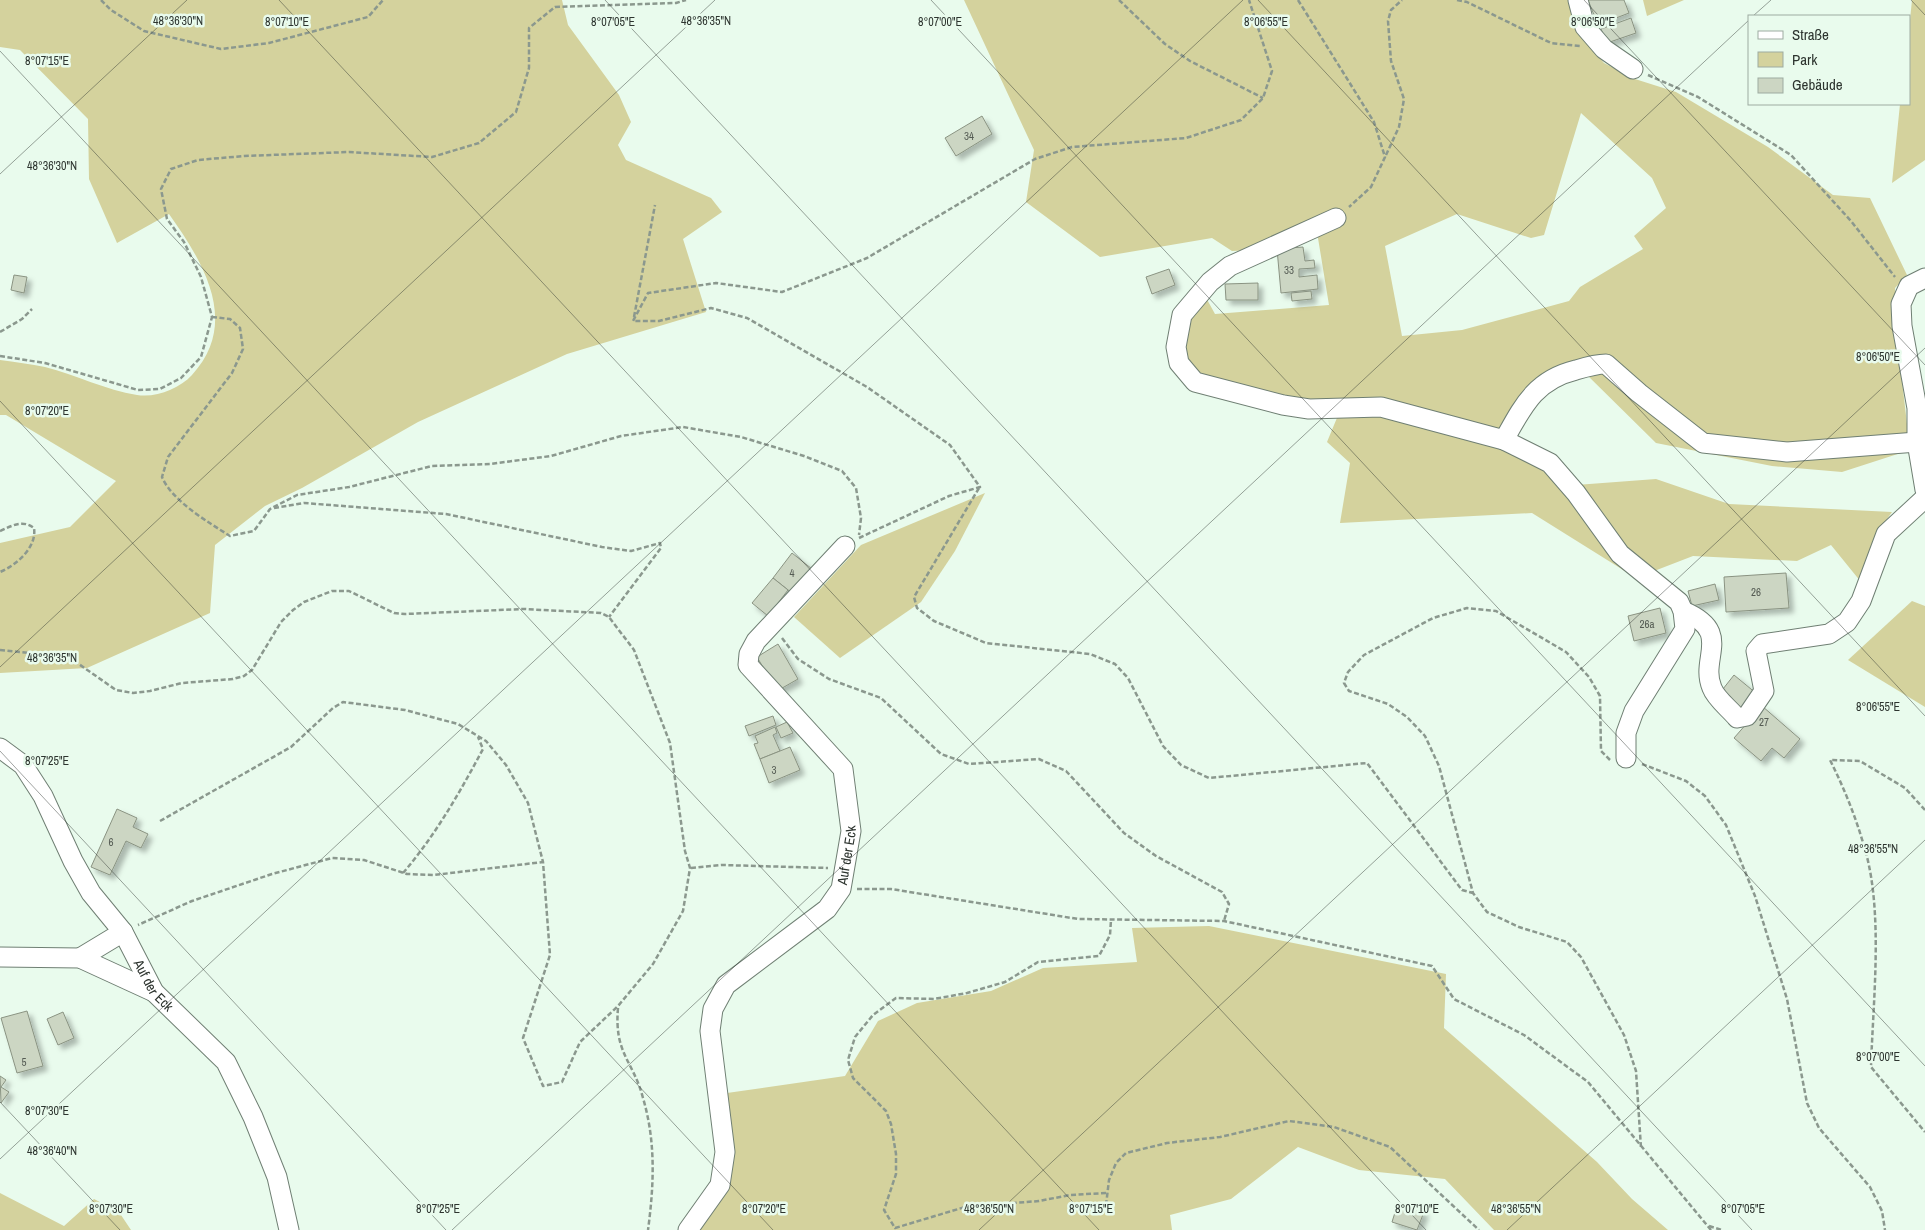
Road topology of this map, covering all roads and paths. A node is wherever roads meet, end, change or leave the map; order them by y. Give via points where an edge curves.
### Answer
1 (101, 0) edge
2 (383, 0) edge
3 (686, 0) edge
4 (1119, 0) edge
5 (1249, 0) edge
6 (1298, 0) edge
7 (1402, 0) edge
8 (1456, 0) edge
9 (1578, 0) edge
10 (1604, 49) junction
11 (1633, 68) joint
12 (1263, 98) junction
13 (1386, 157) junction
14 (655, 205) dead end
15 (1336, 218) joint
16 (1925, 278) edge
17 (1906, 292) junction
18 (32, 310) dead end
19 (212, 317) junction
20 (633, 321) junction
21 (0, 332) edge
22 (0, 356) edge
23 (1504, 440) junction
24 (1917, 442) junction
25 (980, 487) junction
26 (1925, 490) edge
27 (1925, 498) edge
28 (270, 509) junction
29 (0, 531) edge
30 (851, 542) junction
31 (0, 572) edge
32 (1683, 612) junction
33 (609, 617) junction
34 (772, 624) junction
35 (0, 650) edge
36 (477, 736) junction
37 (0, 748) edge
38 (1626, 758) junction
39 (1925, 810) edge
40 (160, 821) dead end
41 (543, 862) junction
42 (690, 868) junction
43 (844, 869) junction
44 (403, 873) junction
45 (841, 889) junction
46 (1473, 894) junction
47 (1111, 920) junction
48 (1224, 921) junction
49 (123, 932) junction
50 (0, 957) edge
51 (80, 958) junction
52 (154, 992) junction
53 (618, 1006) junction
54 (1925, 1132) edge
55 (1641, 1148) junction
56 (1106, 1193) junction
57 (1106, 1205) dead end
58 (1710, 1228) edge
59 (289, 1230) edge
60 (648, 1230) edge
61 (688, 1230) edge
62 (1479, 1230) edge
63 (1722, 1230) edge
64 (1885, 1230) edge

1 - 2 path via 144,31 221,49 269,43 368,17
3 - 19 path via 555,7 529,28 529,68 516,112 479,143 432,157 349,152 244,156 198,160 171,169 161,190 162,202 167,218 184,242 200,277
4 - 12 path via 1165,44 1190,61
5 - 12 path via 1272,71
6 - 13 path via 1374,122
7 - 13 path via 1391,10 1388,21 1391,61 1404,99 1399,127
8 - 10 path via 1467,2 1551,43
9 - 10 street via 1586,27
10 - 11 street
11 - 17 path via 1698,97 1791,155 1851,221
12 - 20 path via 1241,120 1186,138 1072,147 1035,158 867,258 782,292 716,283 648,293
13 - 15 path via 1371,187
14 - 20 path
15 - 23 street via 1230,266 1210,282 1182,315 1176,347 1179,363 1194,382 1284,405 1309,409 1381,407
16 - 17 street via 1909,286
17 - 24 street via 1901,304 1902,326 1917,408
18 - 21 path
19 - 22 path via 201,358 181,378 160,389 138,390 45,363
19 - 28 path via 230,319 240,328 243,349 232,373 168,457 162,477 166,487 202,518 230,536 254,530
20 - 25 path via 658,321 711,308 747,318 867,387 950,445
23 - 24 street via 1536,390 1559,374 1606,364 1703,443 1787,452
23 - 32 street via 1550,463 1620,554 1679,602
24 - 26 street
25 - 30 path via 950,496
25 - 46 path via 914,597 917,608 934,621 986,643 1090,654 1114,664 1128,678 1163,746 1181,765 1209,778 1367,763 1462,890
27 - 32 street via 1886,534 1861,601 1848,622 1829,634 1762,644 1756,651 1764,691 1747,716 1737,718 1712,689 1709,629 1696,617
28 - 30 path via 297,495 349,487 432,466 490,464 551,456 621,436 683,427 741,436 842,471 856,488 861,518
28 - 33 path via 304,503 446,514 602,548 631,551 660,543 661,548
29 - 31 path via 18,523 28,523 34,528 35,536 33,545
30 - 34 street, Auf der Eck
32 - 38 street via 1685,629 1634,711 1626,734
33 - 35 path via 601,613 524,609 394,613 349,591 332,591 293,610 252,670 244,676 133,693 116,690 73,660 61,656
33 - 42 path via 634,650 670,743
34 - 43 street, Auf der Eck via 748,654 748,665 844,769 851,831
34 - 48 path via 798,659 829,679 881,698 941,754 969,764 1039,759 1066,771 1124,833 1156,856 1222,892 1229,904
36 - 40 path via 458,724 405,710 343,702 291,747
36 - 41 path via 486,741 506,765 528,803
36 - 44 path via 483,749 472,770
37 - 49 street, Auf der Eck via 23,764 43,796 91,893
38 - 46 path via 1612,763 1601,751 1600,696 1589,677 1566,652 1496,611 1467,608 1434,618 1364,655 1348,672 1344,683 1349,690 1388,704 1406,716 1425,736 1439,766
38 - 64 path via 1686,781 1705,796 1726,825 1755,896 1787,999 1807,1103 1819,1128 1870,1187 1882,1211
39 - 54 path via 1905,788 1860,761 1830,760 1847,794 1866,854 1875,916 1871,1067
41 - 44 path via 434,875
41 - 53 path via 550,955 523,1038 543,1086 562,1082 580,1042
42 - 43 path via 722,865
42 - 53 path via 683,911 653,964
43 - 45 street, Auf der Eck
44 - 49 path via 364,860 332,858 192,901
45 - 47 path via 891,889 1012,910
45 - 61 street, Auf der Eck via 827,909 726,985 713,1008 710,1031 725,1152 720,1185
46 - 55 path via 1486,912 1519,928 1567,942 1580,957 1624,1035 1636,1071
47 - 48 path
47 - 56 path via 1110,935 1099,956 1038,962 1006,982 967,993 934,998 896,998 873,1015 855,1037 848,1060 853,1078 886,1111 891,1124 896,1174 884,1210 896,1228 965,1207
48 - 55 path via 1432,966 1454,999 1524,1035 1588,1082
49 - 51 street
49 - 52 street, Auf der Eck
50 - 51 street
51 - 52 street
52 - 59 street, Auf der Eck via 226,1062 253,1116 277,1177
53 - 60 path via 619,1044 643,1097 654,1160
55 - 58 path
56 - 57 path
56 - 62 path via 1116,1164 1126,1153 1289,1121 1334,1127 1390,1147
58 - 63 path

